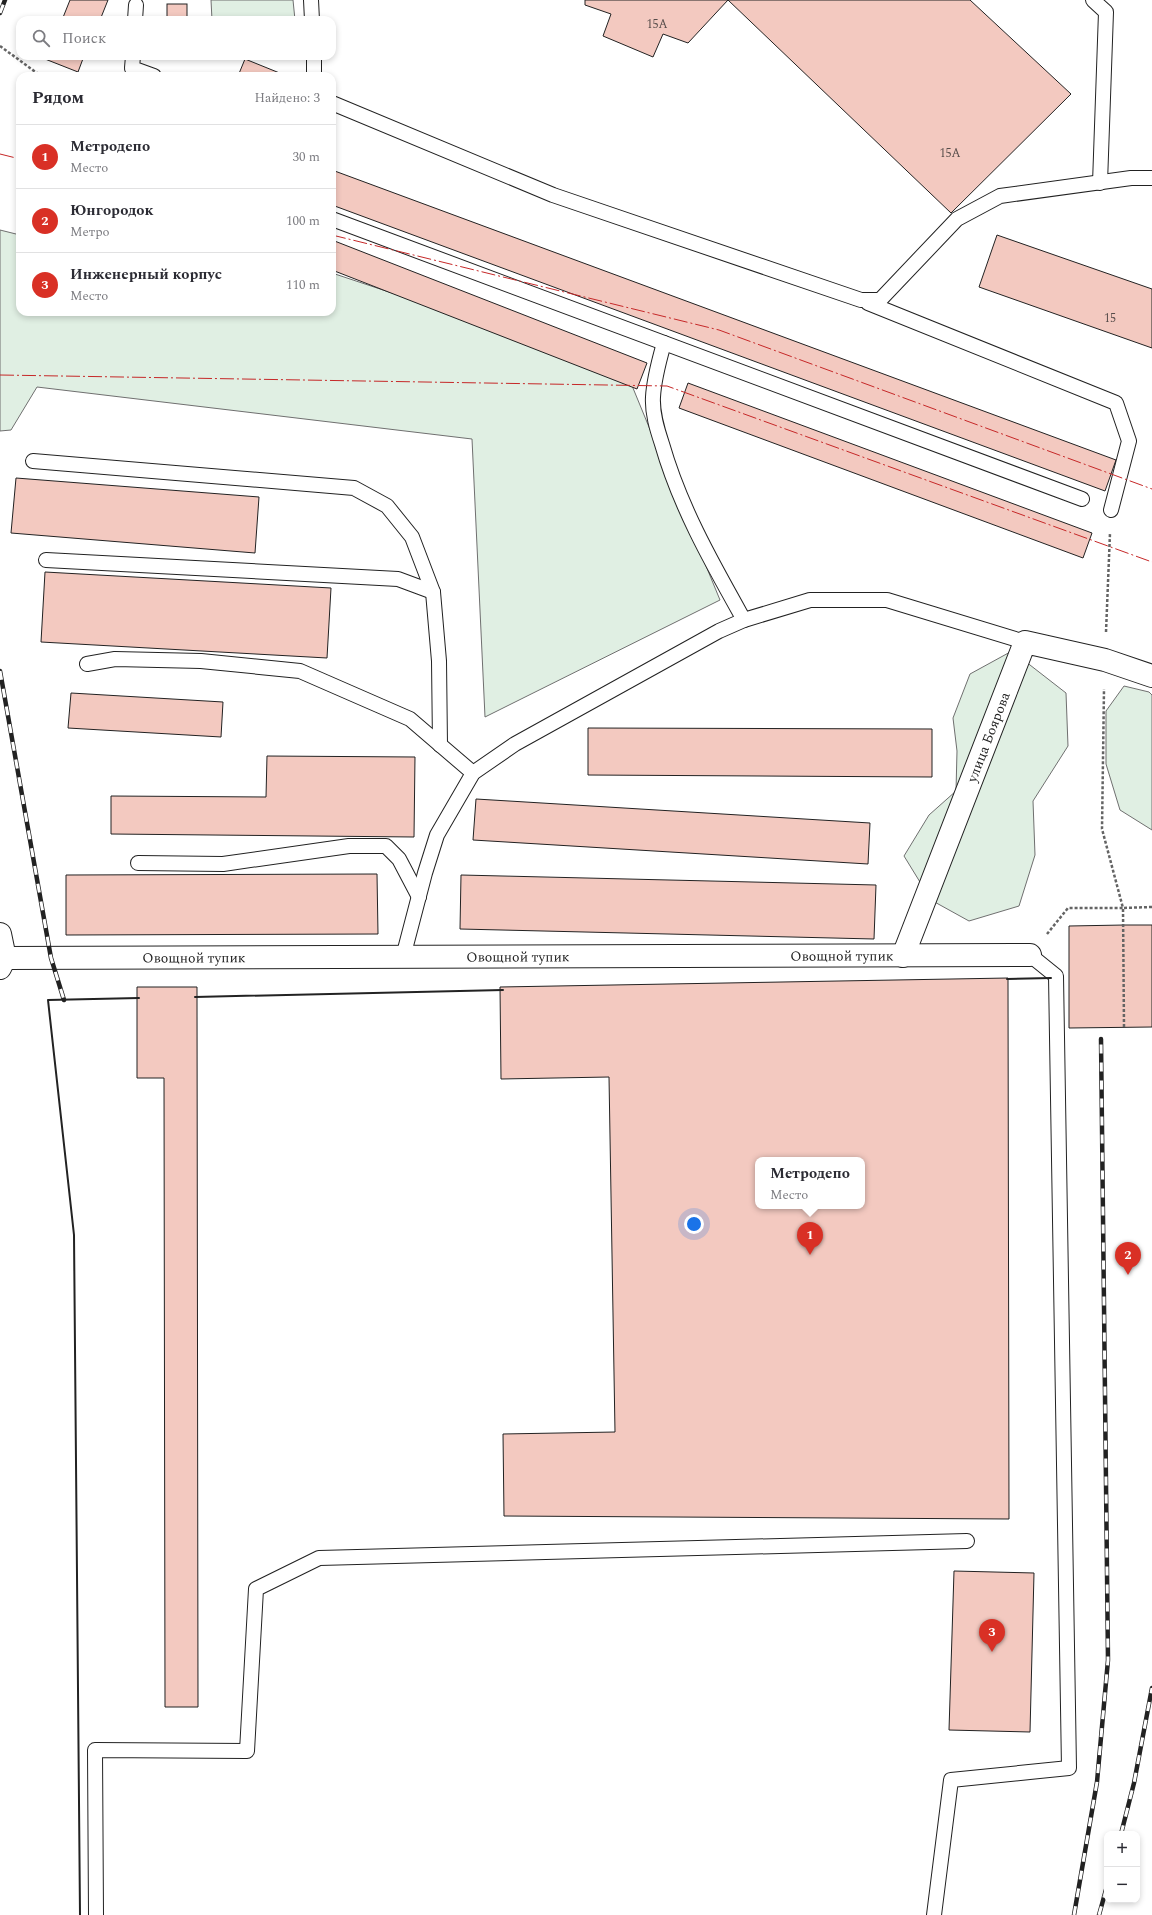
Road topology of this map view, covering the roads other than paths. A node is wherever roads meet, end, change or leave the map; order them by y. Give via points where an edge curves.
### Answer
1 (311, 0) edge
2 (1093, 0) edge
3 (136, 5) dead end
4 (135, 16) edge
5 (312, 16) edge
6 (133, 60) edge
7 (314, 60) edge
8 (143, 72) edge
9 (314, 72) edge
10 (336, 105) edge
11 (1152, 178) edge
12 (1100, 182) junction
13 (336, 220) edge
14 (854, 297) junction
15 (664, 343) junction
16 (33, 461) dead end
17 (1082, 500) dead end
18 (1111, 510) road end
19 (46, 560) dead end
20 (433, 592) junction
21 (744, 620) junction
22 (1025, 642) junction
23 (88, 664) dead end
24 (1152, 676) edge
25 (440, 745) junction
26 (473, 773) junction
27 (138, 863) dead end
28 (419, 897) junction
29 (0, 934) edge
30 (1030, 955) joint
31 (403, 956) junction
32 (903, 956) junction
33 (2, 963) edge
34 (967, 1541) dead end
35 (96, 1915) edge
36 (934, 1915) edge

1 - 5 lane
2 - 12 lane via 1106,12
3 - 4 lane
6 - 8 lane via 132,68
7 - 9 lane
10 - 14 lane via 553,195
11 - 12 lane
12 - 14 lane via 1000,196 957,219 880,300 862,300
13 - 15 lane
14 - 18 lane via 1116,403 1129,441
15 - 17 lane
15 - 21 lane via 655,375 653,398 656,422 670,474 700,540
16 - 20 lane via 354,488 387,506 412,537
19 - 20 lane via 398,579
20 - 25 lane via 439,661
21 - 22 lane via 810,600 887,600
21 - 26 lane via 719,631 515,744
22 - 24 street via 1105,660
22 - 32 street, улица Боярова
23 - 25 lane via 115,659 201,661 300,671 410,719
25 - 26 lane
26 - 28 lane via 438,835
27 - 28 lane via 224,864 349,846 386,846 399,859
28 - 31 lane
29 - 33 street
30 - 32 street, Овощной тупик
30 - 36 lane via 1056,976 1069,1768 951,1780
31 - 32 street, Овощной тупик
31 - 33 street, Овощной тупик
34 - 35 lane via 319,1558 256,1589 247,1751 95,1750

